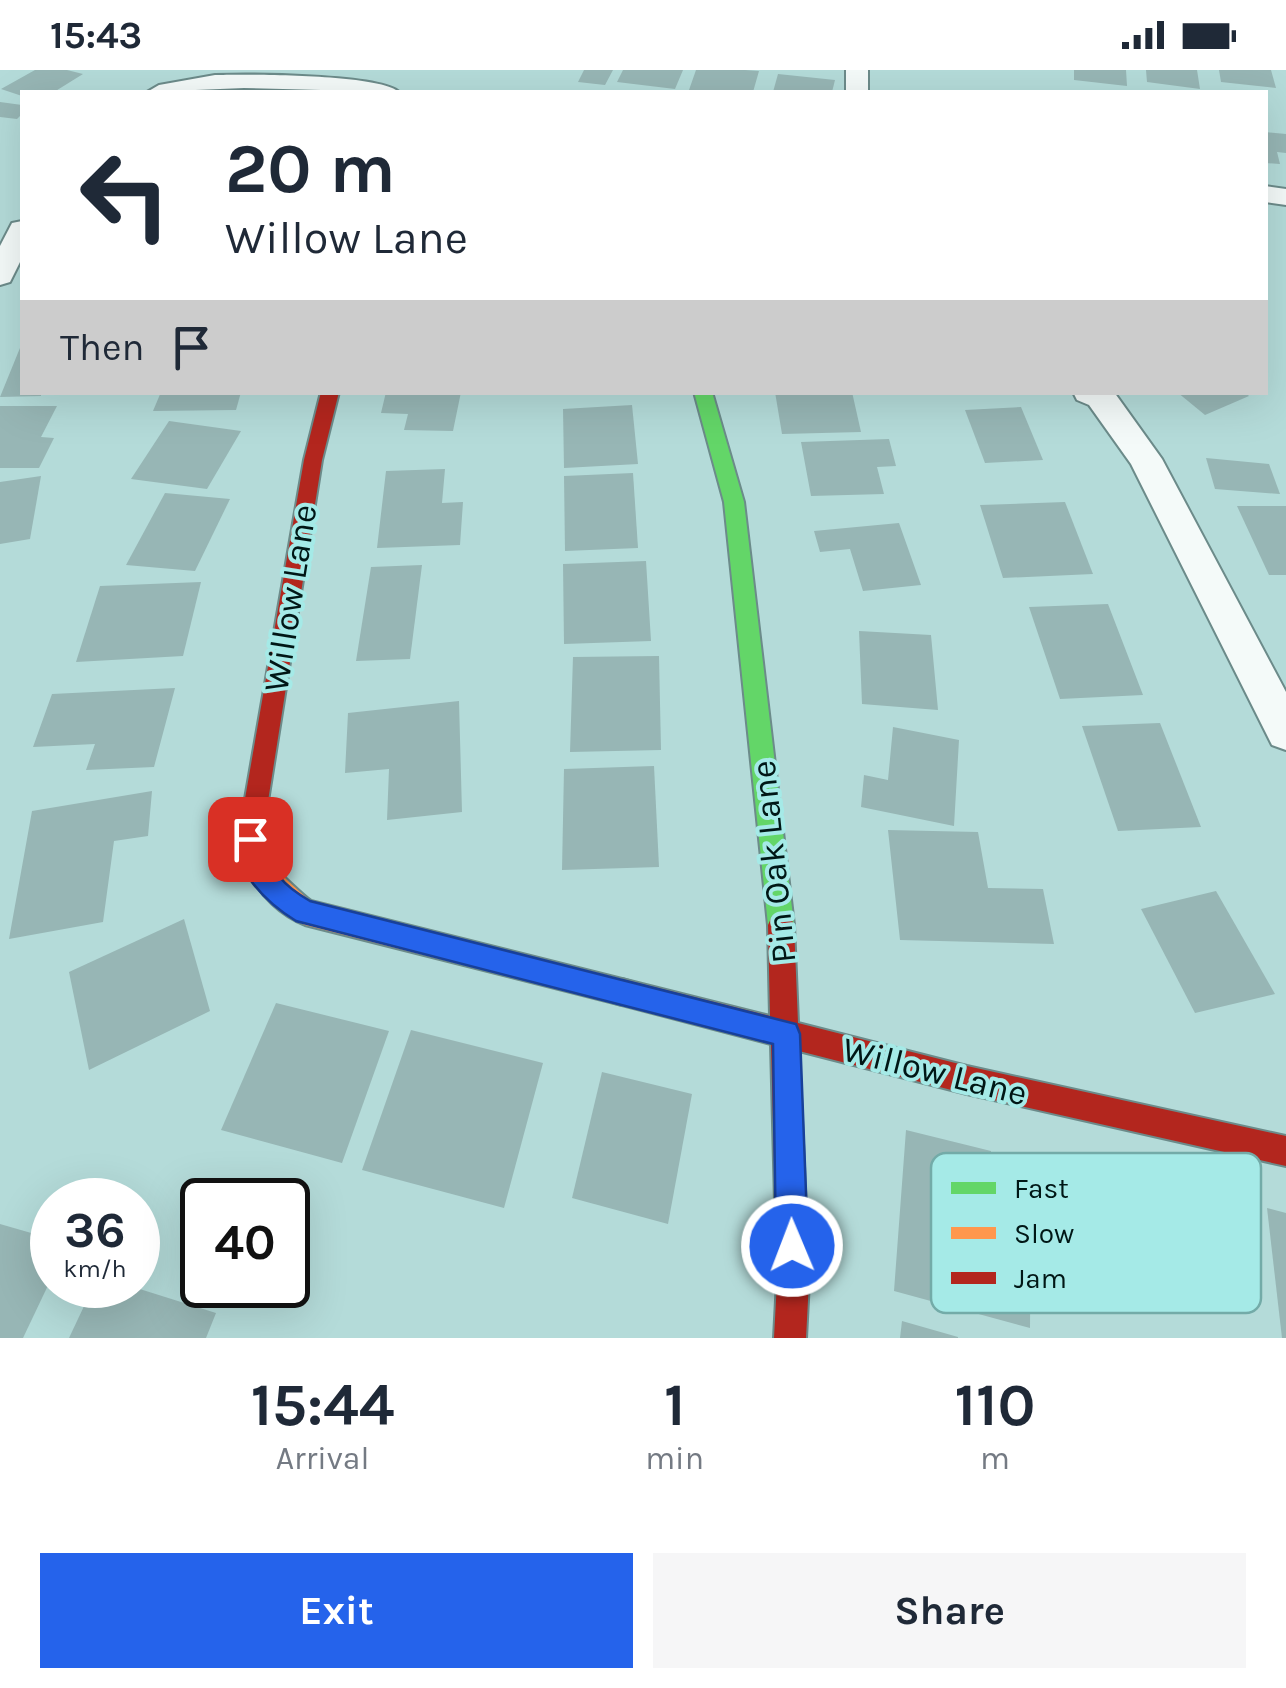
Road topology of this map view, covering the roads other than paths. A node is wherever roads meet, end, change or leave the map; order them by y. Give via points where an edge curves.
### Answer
1 (167, 90) edge
2 (366, 90) edge
3 (20, 234) edge
4 (7, 265) edge
5 (329, 395) edge
6 (704, 395) edge
7 (1095, 395) edge
8 (1286, 732) edge
9 (786, 1034) junction
10 (1286, 1151) edge
11 (790, 1338) edge

1 - 2 street via 264,80
3 - 4 street
5 - 9 street, Willow Lane via 250,839 254,861 279,897 305,912
6 - 9 street, Pin Oak Lane via 734,502 785,956
7 - 8 street via 1145,459
9 - 10 street, Willow Lane
9 - 11 street, Pin Oak Lane

